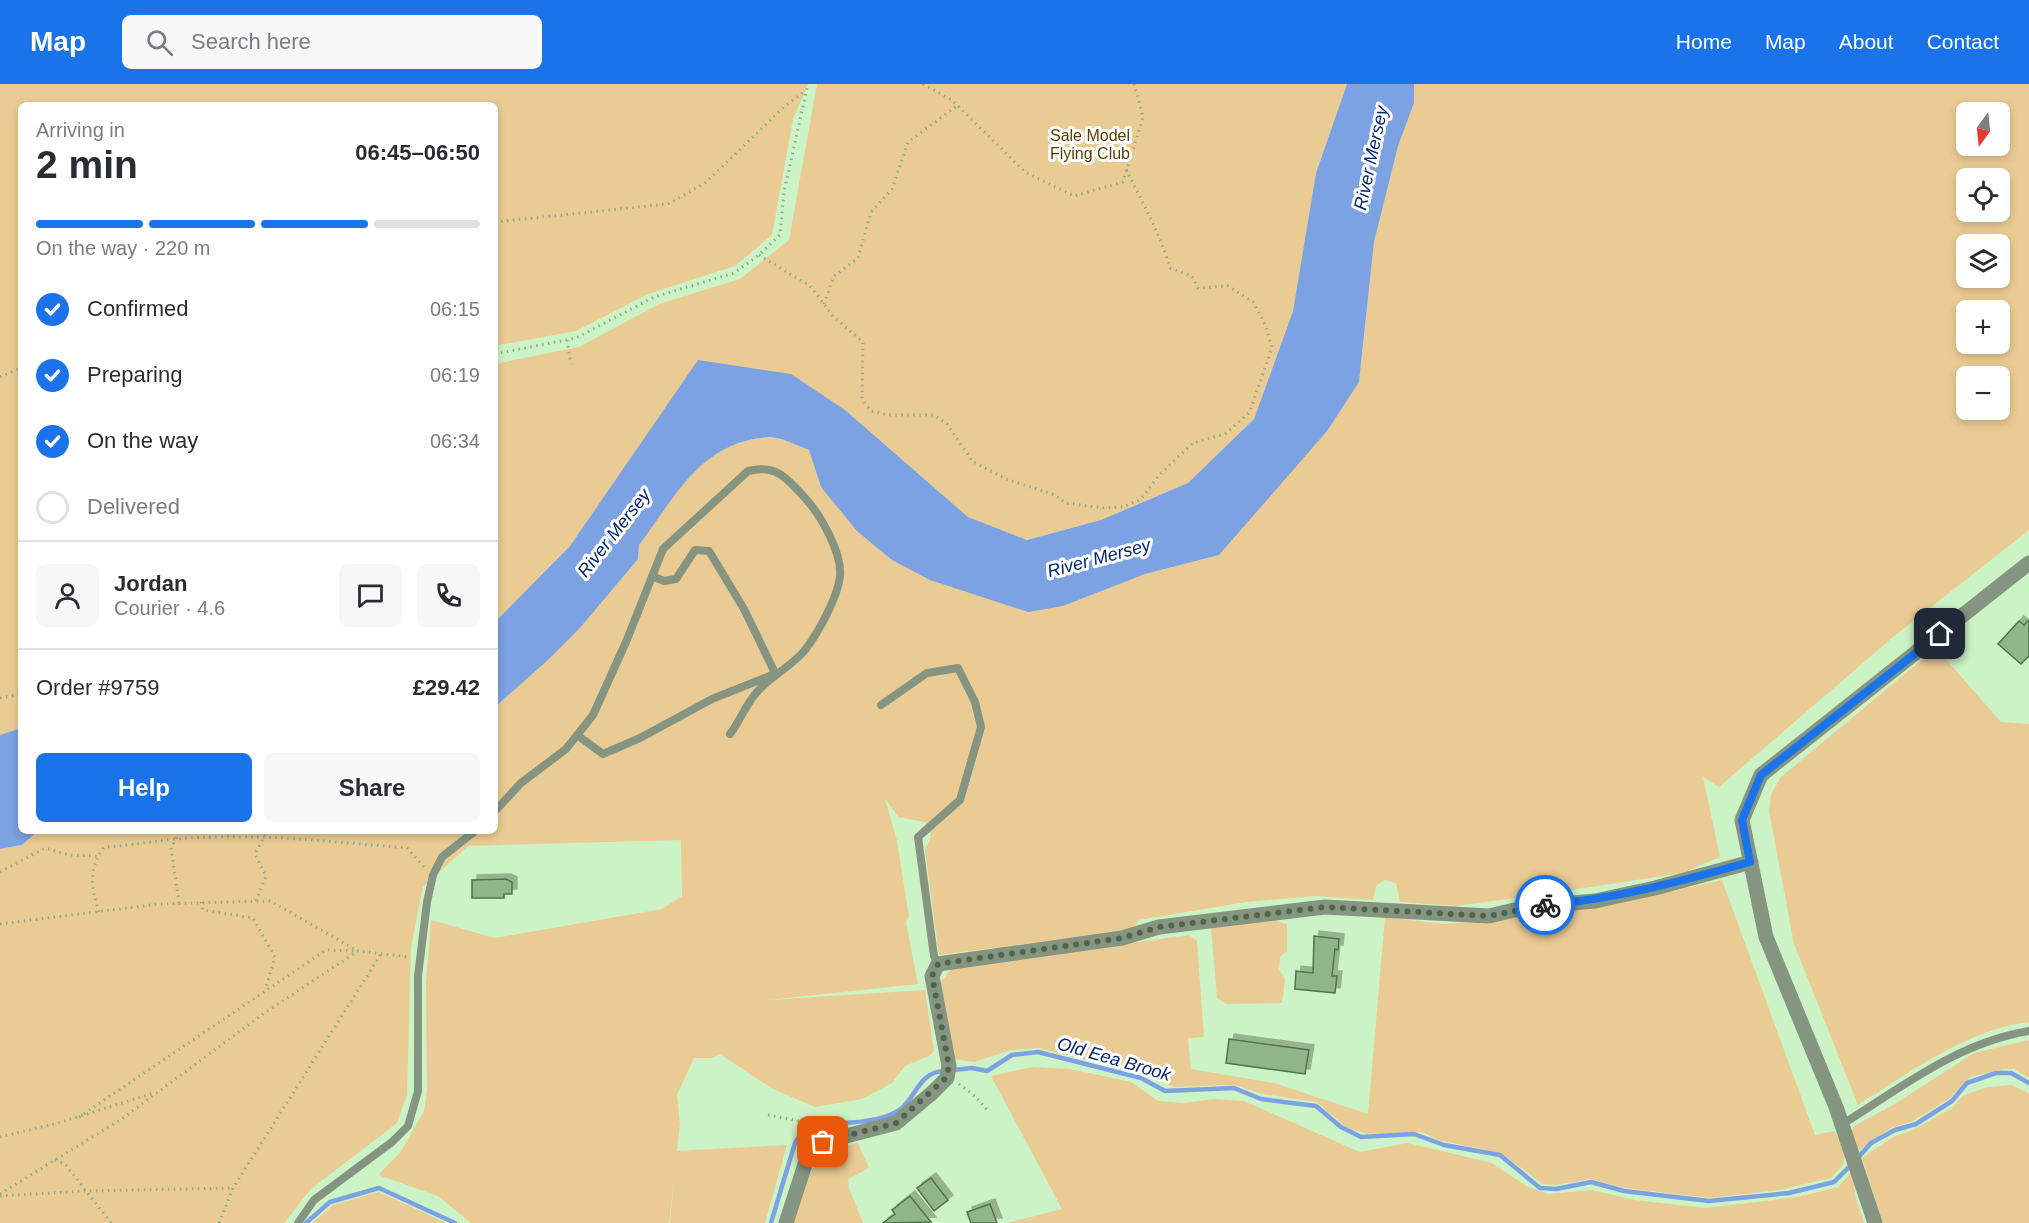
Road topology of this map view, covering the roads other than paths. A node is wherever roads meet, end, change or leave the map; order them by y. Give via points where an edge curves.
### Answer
1 (2029, 563) edge
2 (652, 576) junction
3 (775, 673) junction
4 (881, 705) dead end
5 (729, 734) dead end
6 (577, 735) junction
7 (498, 808) edge
8 (471, 834) edge
9 (1750, 862) junction
10 (938, 964) junction
11 (2029, 1030) edge
12 (1841, 1125) junction
13 (298, 1223) edge
14 (786, 1223) edge
15 (1875, 1223) edge

1 - 9 street via 1761,775 1742,820
2 - 3 lane via 663,581 676,579 695,550 709,551 744,609
2 - 3 lane via 663,549 748,471 764,467 782,474 821,519 834,545 840,574 832,601 804,651
2 - 6 lane via 593,715
3 - 5 lane via 755,694
3 - 6 lane via 711,699 603,754
4 - 10 lane via 927,673 958,668 975,702 981,727 960,800 918,837
6 - 7 lane
8 - 13 lane via 441,857 433,875 420,958 418,1091 408,1126 314,1200
9 - 10 street via 1595,901 1527,907 1489,916 1325,907 1159,927 1122,938
9 - 12 street via 1766,937
10 - 14 street via 932,976 949,1066 946,1078 896,1123 820,1144 808,1155
11 - 12 lane via 1963,1049
12 - 15 street

